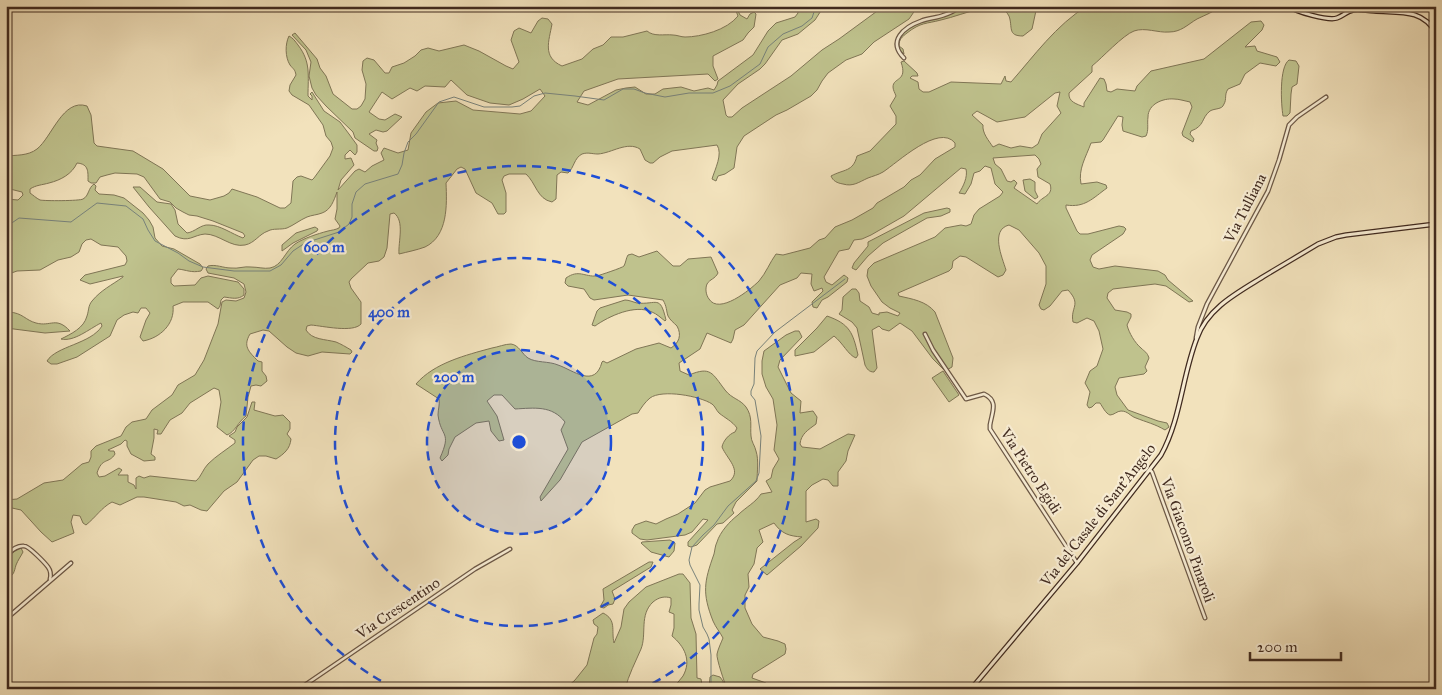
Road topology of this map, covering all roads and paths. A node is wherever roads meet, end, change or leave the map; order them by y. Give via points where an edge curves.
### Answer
1 (962, 6) edge
2 (1289, 6) edge
3 (1347, 6) edge
4 (1347, 12) junction
5 (1436, 33) edge
6 (904, 58) dead end
7 (1326, 97) dead end
8 (1436, 224) edge
9 (925, 334) dead end
10 (1195, 342) junction
11 (1150, 470) junction
12 (510, 549) dead end
13 (6, 555) edge
14 (71, 563) dead end
15 (1077, 563) junction
16 (48, 582) junction
17 (1204, 618) dead end
18 (6, 619) edge
19 (299, 689) edge
20 (972, 689) edge

1 - 6 street via 918,22 903,32 896,43
2 - 4 main road via 1296,11 1332,19
3 - 4 street
4 - 5 main road via 1359,9 1412,14 1425,19
7 - 10 street, Via Tulliana via 1289,125 1270,188 1207,304
8 - 10 main road, Via del Casale di Sant'Angelo via 1346,235 1318,244 1222,304 1208,318
9 - 15 street, Via Pietro Egidi via 966,399 984,394 992,400 991,430
10 - 11 main road, Via del Casale di Sant'Angelo via 1170,437
11 - 15 main road, Via del Casale di Sant'Angelo
11 - 17 street, Via Giacomo Pinaroli
12 - 19 street, Via Crescentino via 475,569
13 - 16 street via 16,548 28,547 49,568
14 - 16 street
15 - 20 main road, Via del Casale di Sant'Angelo
16 - 18 street

